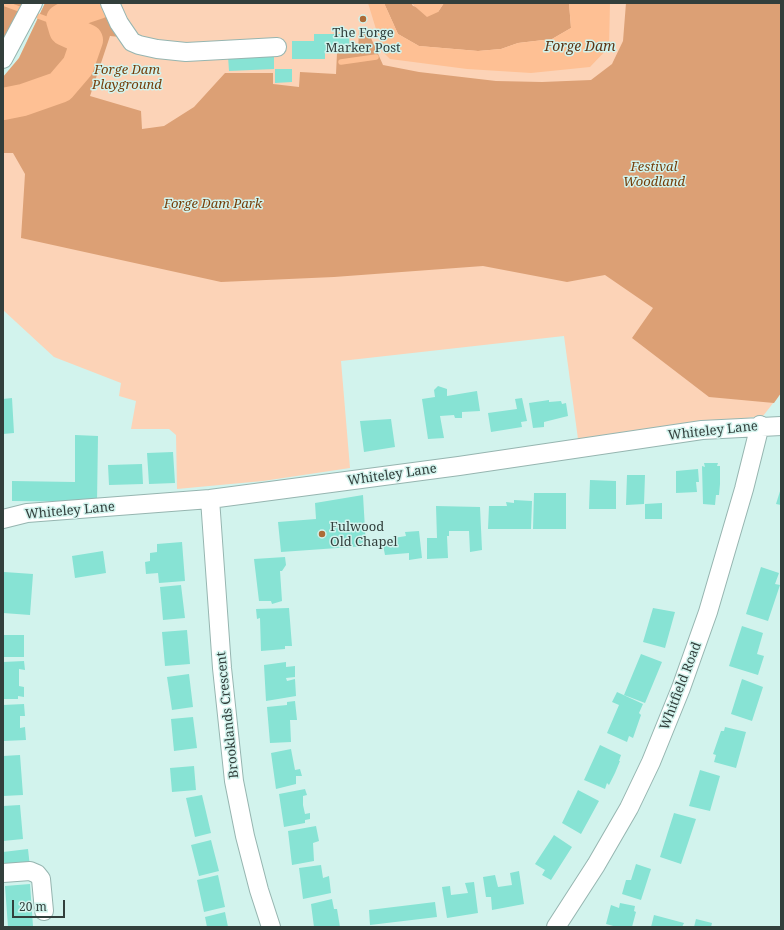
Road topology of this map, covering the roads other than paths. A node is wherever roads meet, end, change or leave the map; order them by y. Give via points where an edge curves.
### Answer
1 (111, 4) edge
2 (31, 8) edge
3 (277, 47) dead end
4 (3, 59) edge
5 (760, 425) junction
6 (781, 426) edge
7 (210, 499) junction
8 (3, 519) edge
9 (3, 873) edge
10 (44, 911) dead end
11 (272, 927) edge
12 (556, 927) edge

1 - 3 street via 119,23 132,42 157,49 186,52
2 - 4 street
5 - 6 street, Whiteley Lane
5 - 7 street, Whiteley Lane via 702,430
5 - 12 street, Whitfield Road via 708,612 681,688 629,808
7 - 8 street, Whiteley Lane via 27,513
7 - 11 street, Brooklands Crescent via 222,668 234,781 259,890
9 - 10 street via 30,871 38,874 41,879

